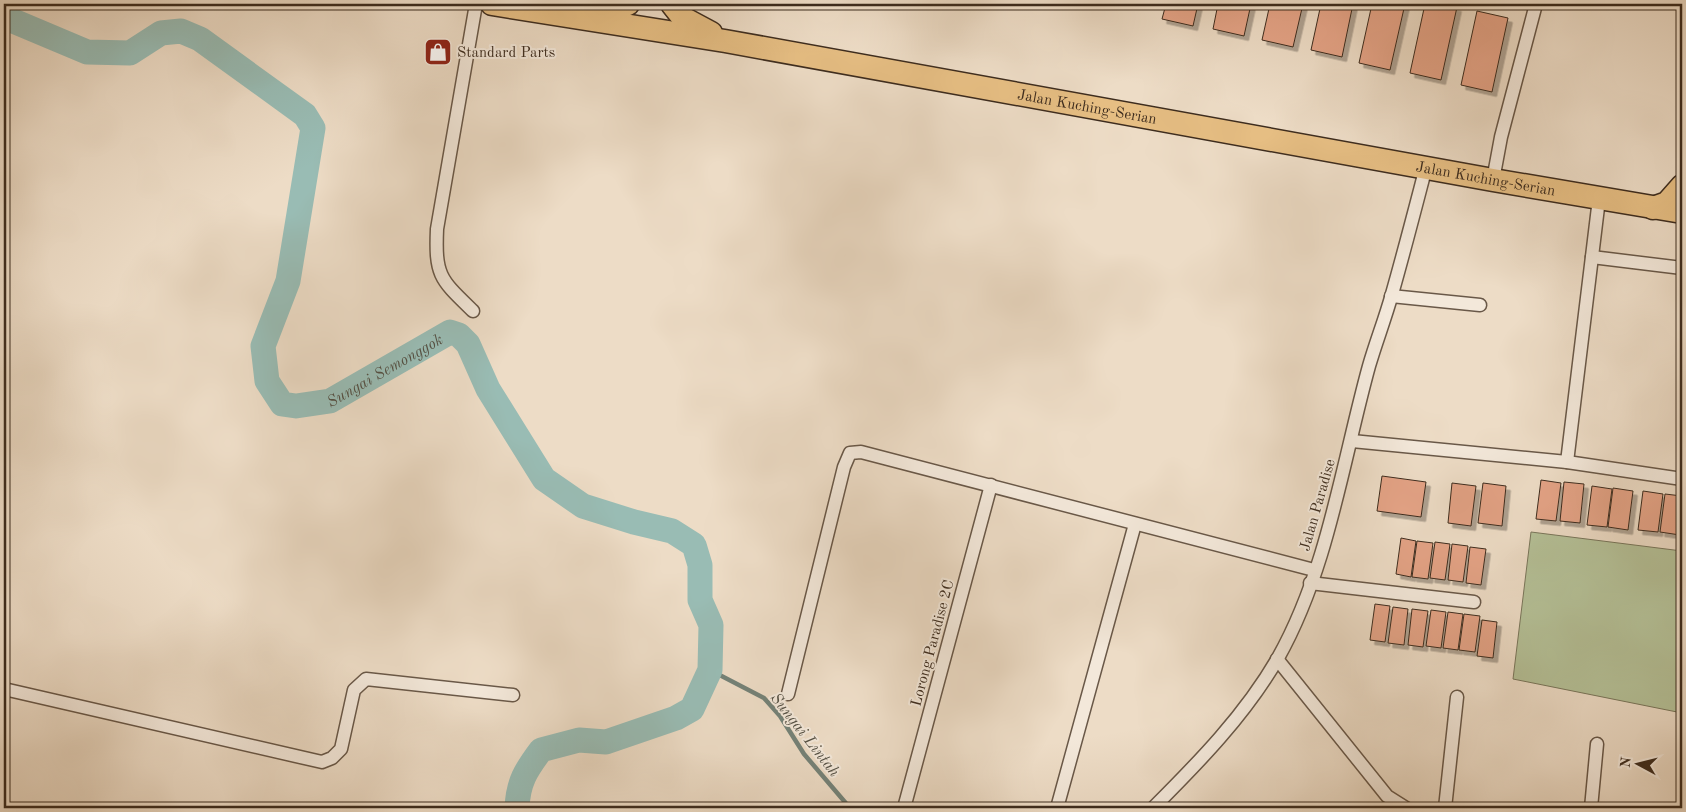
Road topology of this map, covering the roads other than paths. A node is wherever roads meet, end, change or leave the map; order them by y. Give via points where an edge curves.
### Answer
1 (476, 4) edge
2 (492, 4) edge
3 (628, 4) edge
4 (672, 4) edge
5 (1536, 4) edge
6 (524, 7) edge
7 (591, 18) junction
8 (725, 41) junction
9 (1426, 167) junction
10 (1493, 180) junction
11 (1682, 186) edge
12 (1599, 199) junction
13 (1653, 208) junction
14 (1682, 212) edge
15 (1592, 257) junction
16 (1682, 268) edge
17 (1391, 296) junction
18 (1480, 305) dead end
19 (473, 311) dead end
20 (1352, 441) junction
21 (1567, 462) junction
22 (1682, 479) edge
23 (991, 485) junction
24 (1135, 524) junction
25 (1314, 570) junction
26 (1310, 584) junction
27 (1474, 602) dead end
28 (1277, 659) junction
29 (4, 689) edge
30 (513, 694) dead end
31 (788, 694) dead end
32 (1457, 697) dead end
33 (1597, 744) dead end
34 (904, 808) edge
35 (1057, 808) edge
36 (1153, 808) edge
37 (1406, 808) edge
38 (1445, 808) edge
39 (1591, 808) edge

1 - 19 street via 437,229 436,259 444,283
2 - 6 highway, Jalan Kuching-Serian
3 - 7 highway
4 - 8 highway via 683,18
5 - 10 street
6 - 7 highway, Jalan Kuching-Serian
7 - 8 highway, Jalan Kuching-Serian
8 - 9 highway, Jalan Kuching-Serian
9 - 10 highway, Jalan Kuching-Serian
9 - 17 street, Jalan Paradise
10 - 12 highway, Jalan Kuching-Serian
11 - 13 highway via 1667,202
12 - 13 highway, Jalan Kuching-Serian
12 - 15 street
13 - 14 highway, Jalan Kuching-Serian
15 - 16 street
15 - 21 street
17 - 18 street
17 - 20 street, Jalan Paradise via 1369,367
20 - 21 street
20 - 25 street, Jalan Paradise
21 - 22 street
23 - 24 street
23 - 31 street via 861,452 850,452
23 - 34 street, Lorong Paradise 2C
24 - 25 street
24 - 35 street
25 - 26 street, Jalan Paradise
26 - 27 street
26 - 28 street, Jalan Paradise via 1298,619
28 - 36 street, Jalan Paradise via 1205,756
28 - 37 street via 1387,796
29 - 30 street via 322,762 341,749 354,690 366,679
32 - 38 street
33 - 39 street

